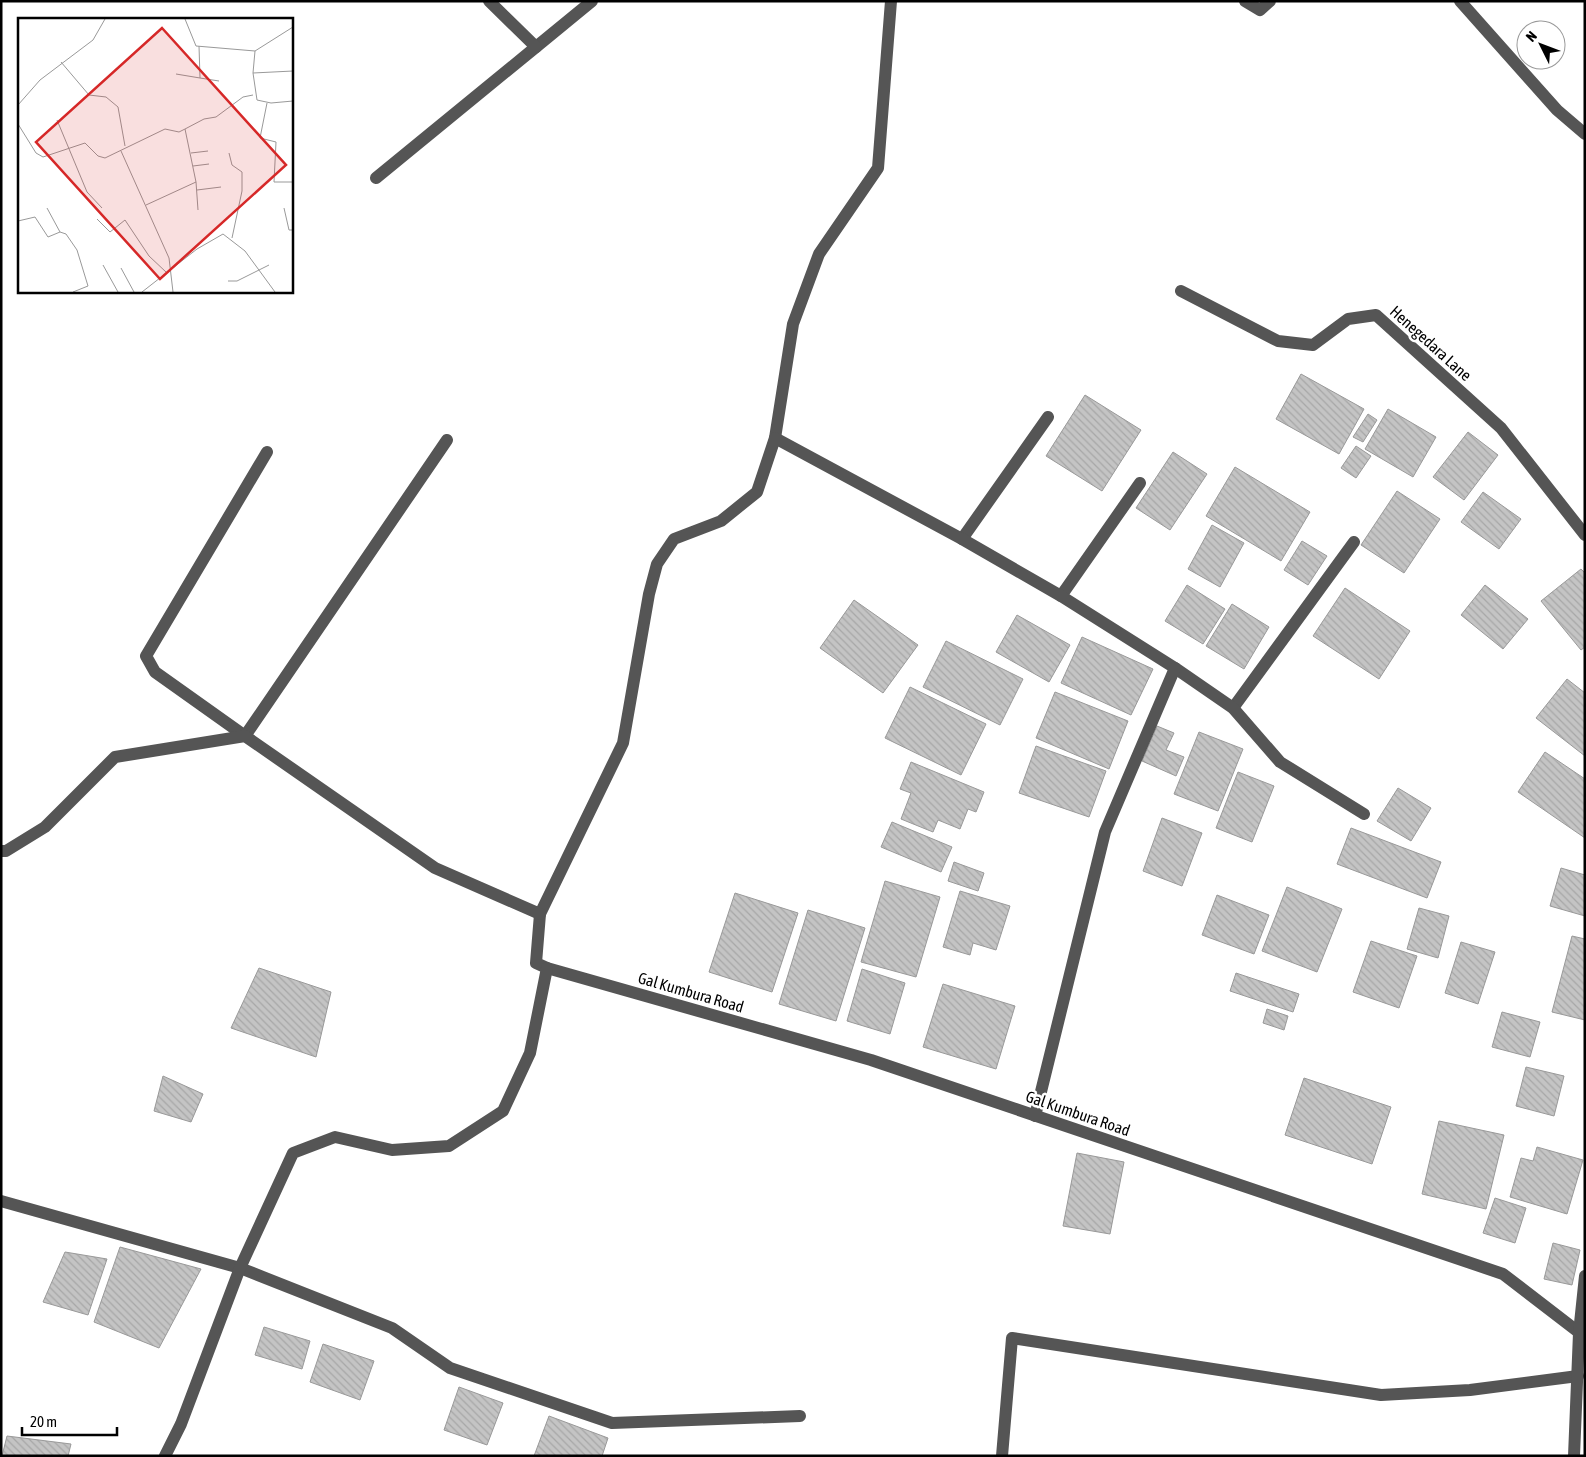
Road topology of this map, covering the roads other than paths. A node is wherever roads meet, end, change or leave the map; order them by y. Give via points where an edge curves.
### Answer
1 (489, 1) edge
2 (592, 1) edge
3 (891, 1) edge
4 (1245, 1) edge
5 (1270, 1) edge
6 (1460, 1) edge
7 (536, 47) junction
8 (1585, 134) edge
9 (376, 178) dead end
10 (1182, 291) dead end
11 (1048, 417) dead end
12 (775, 438) junction
13 (447, 440) dead end
14 (267, 452) dead end
15 (1140, 483) dead end
16 (1585, 535) edge
17 (962, 539) junction
18 (1354, 542) dead end
19 (1061, 596) junction
20 (1175, 668) junction
21 (1233, 708) junction
22 (245, 736) junction
23 (1364, 814) dead end
24 (1, 852) edge
25 (540, 914) junction
26 (547, 968) junction
27 (1035, 1116) junction
28 (1, 1201) edge
29 (240, 1268) junction
30 (1585, 1276) edge
31 (1582, 1335) edge
32 (1578, 1376) junction
33 (800, 1416) dead end
34 (165, 1456) edge
35 (1002, 1456) edge
36 (1574, 1456) edge

1 - 7 street
2 - 7 street
3 - 12 street via 878,168 818,254 793,324
4 - 5 street via 1260,10
6 - 8 street via 1557,110
7 - 9 street
10 - 16 street, Henegedara Lane via 1278,341 1313,345 1348,320 1376,315 1500,428
11 - 17 street
12 - 17 street
12 - 25 street via 757,492 721,521 674,539 657,564 623,743
13 - 22 street
14 - 22 street via 146,656 155,672
15 - 19 street
17 - 19 street
18 - 21 street
19 - 20 street
20 - 21 street
20 - 27 street via 1105,832
21 - 23 street via 1280,762
22 - 24 street via 115,757 46,828
22 - 25 street via 435,868
25 - 26 street via 536,963
26 - 27 street, Gal Kumbura Road via 871,1060
26 - 29 street via 530,1054 503,1111 450,1146 392,1150 335,1137 293,1153
27 - 31 street, Gal Kumbura Road via 1503,1274
28 - 29 street
29 - 33 street via 392,1328 450,1368 612,1423
29 - 34 street via 181,1424
30 - 31 street
31 - 32 street
32 - 35 street via 1470,1390 1382,1395 1012,1338
32 - 36 street

